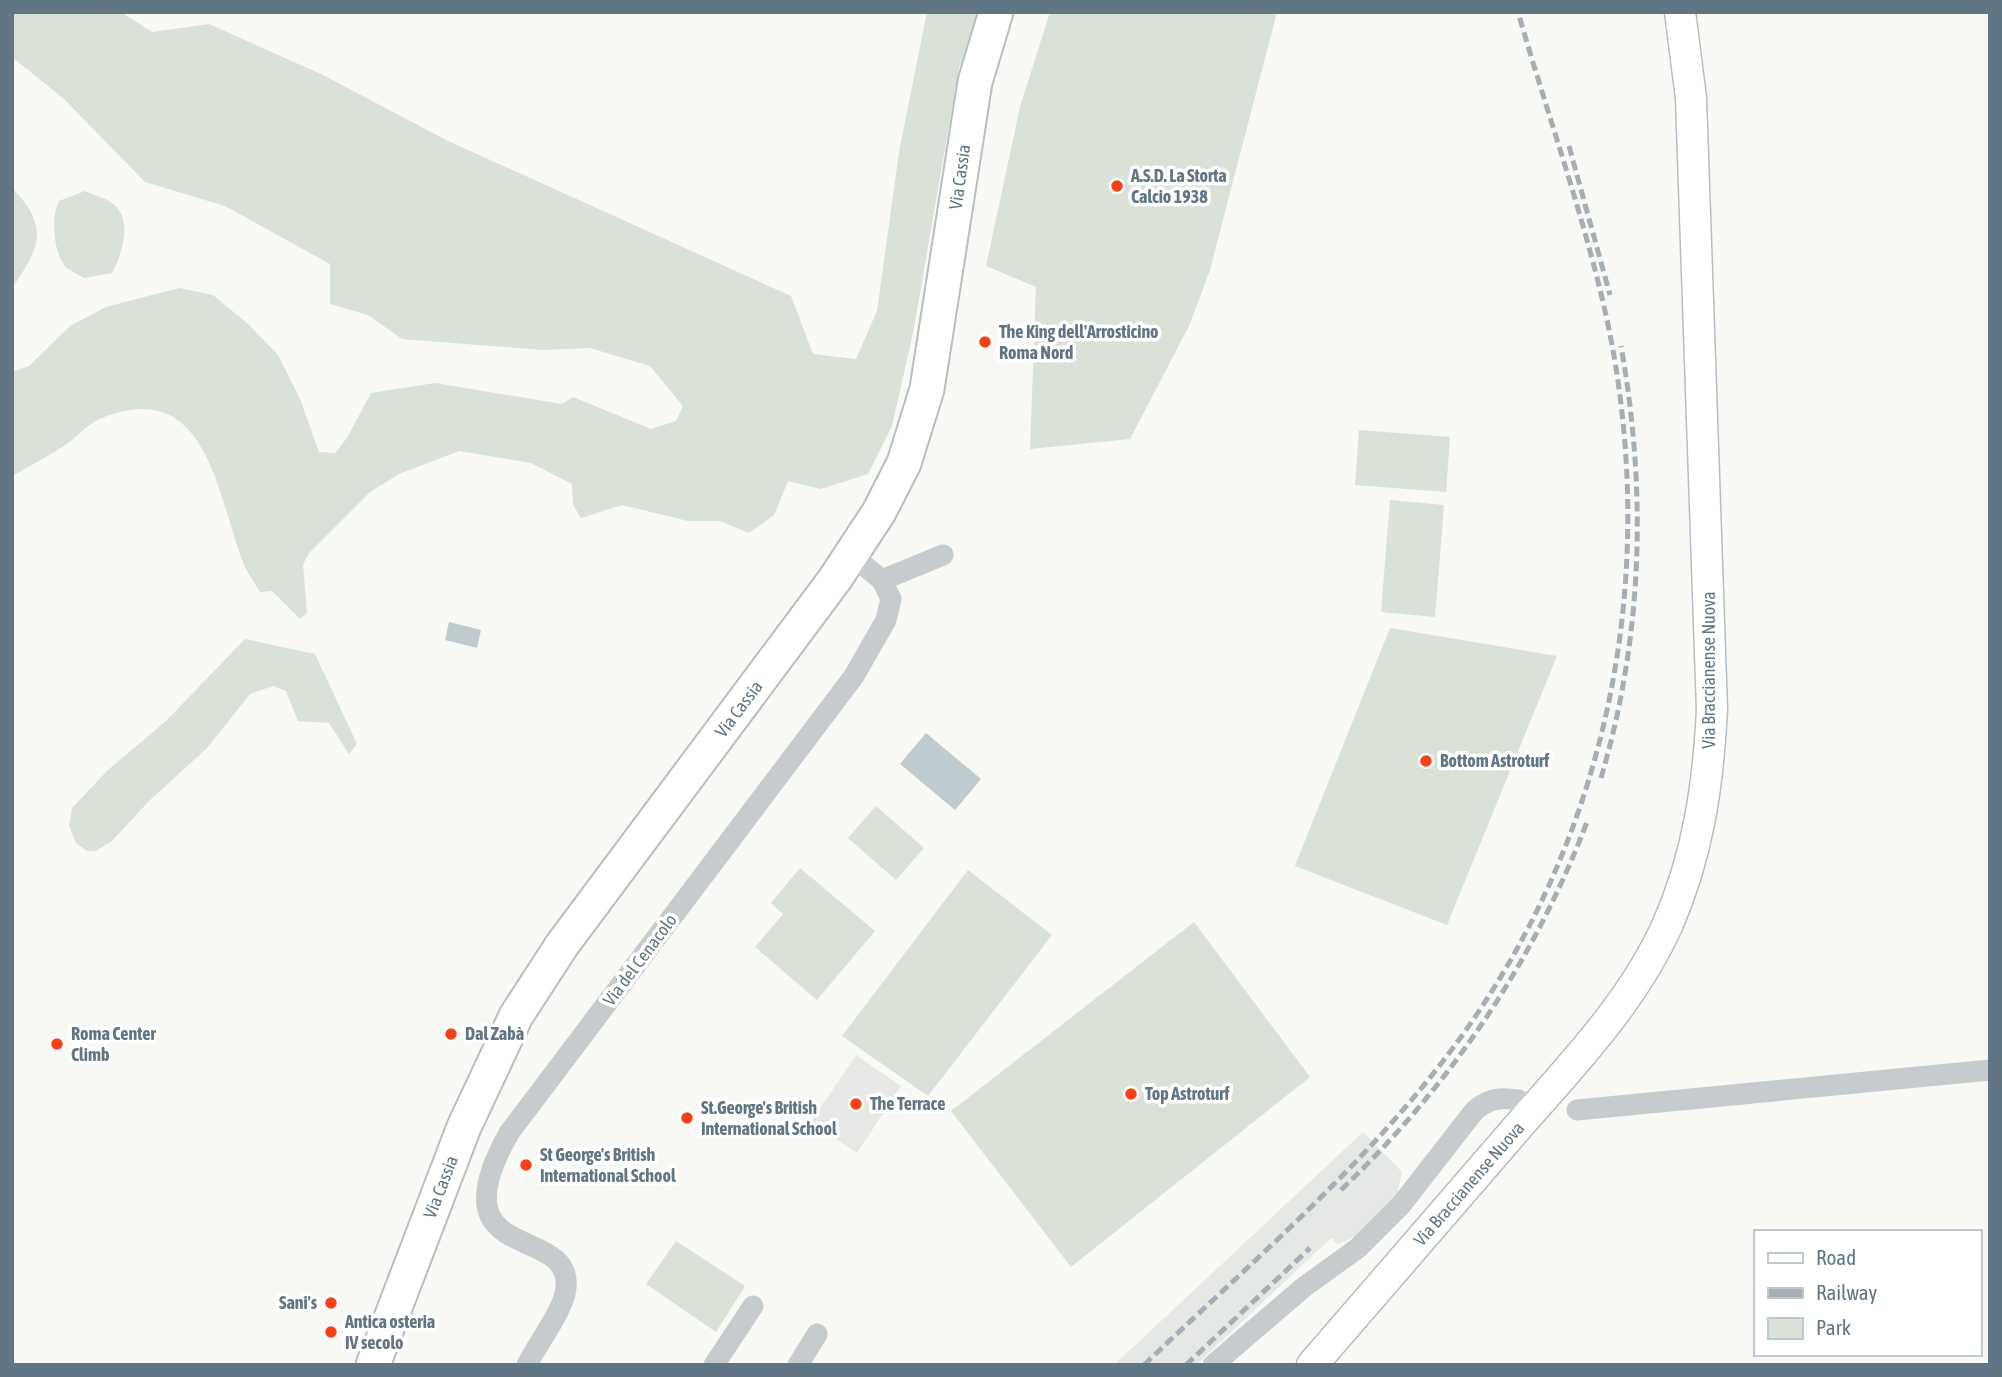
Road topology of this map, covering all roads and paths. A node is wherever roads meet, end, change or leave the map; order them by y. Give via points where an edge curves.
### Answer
1 (996, 12) edge
2 (1680, 12) edge
3 (851, 555) junction
4 (943, 555) dead end
5 (882, 580) junction
6 (1990, 1070) edge
7 (1520, 1100) dead end
8 (1577, 1110) dead end
9 (753, 1306) dead end
10 (817, 1335) dead end
11 (373, 1365) edge
12 (527, 1365) edge
13 (714, 1365) edge
14 (798, 1365) edge
15 (1213, 1365) edge
16 (1312, 1365) edge

1 - 3 main road, Via Cassia via 975,82 921,415 904,463
2 - 16 main road, Via Braccianense Nuova via 1691,98 1696,206 1712,710 1709,772 1699,833 1666,928 1598,1033
3 - 5 street
3 - 11 main road, Via Cassia via 526,999 464,1127
4 - 5 street
5 - 12 street, Via del Cenacolo via 889,589 891,610 854,676 496,1156 485,1196 492,1221 497,1229 543,1251 564,1270 566,1287
6 - 8 street
7 - 15 street via 1486,1100 1401,1205 1358,1248 1304,1287
9 - 13 street
10 - 14 street

